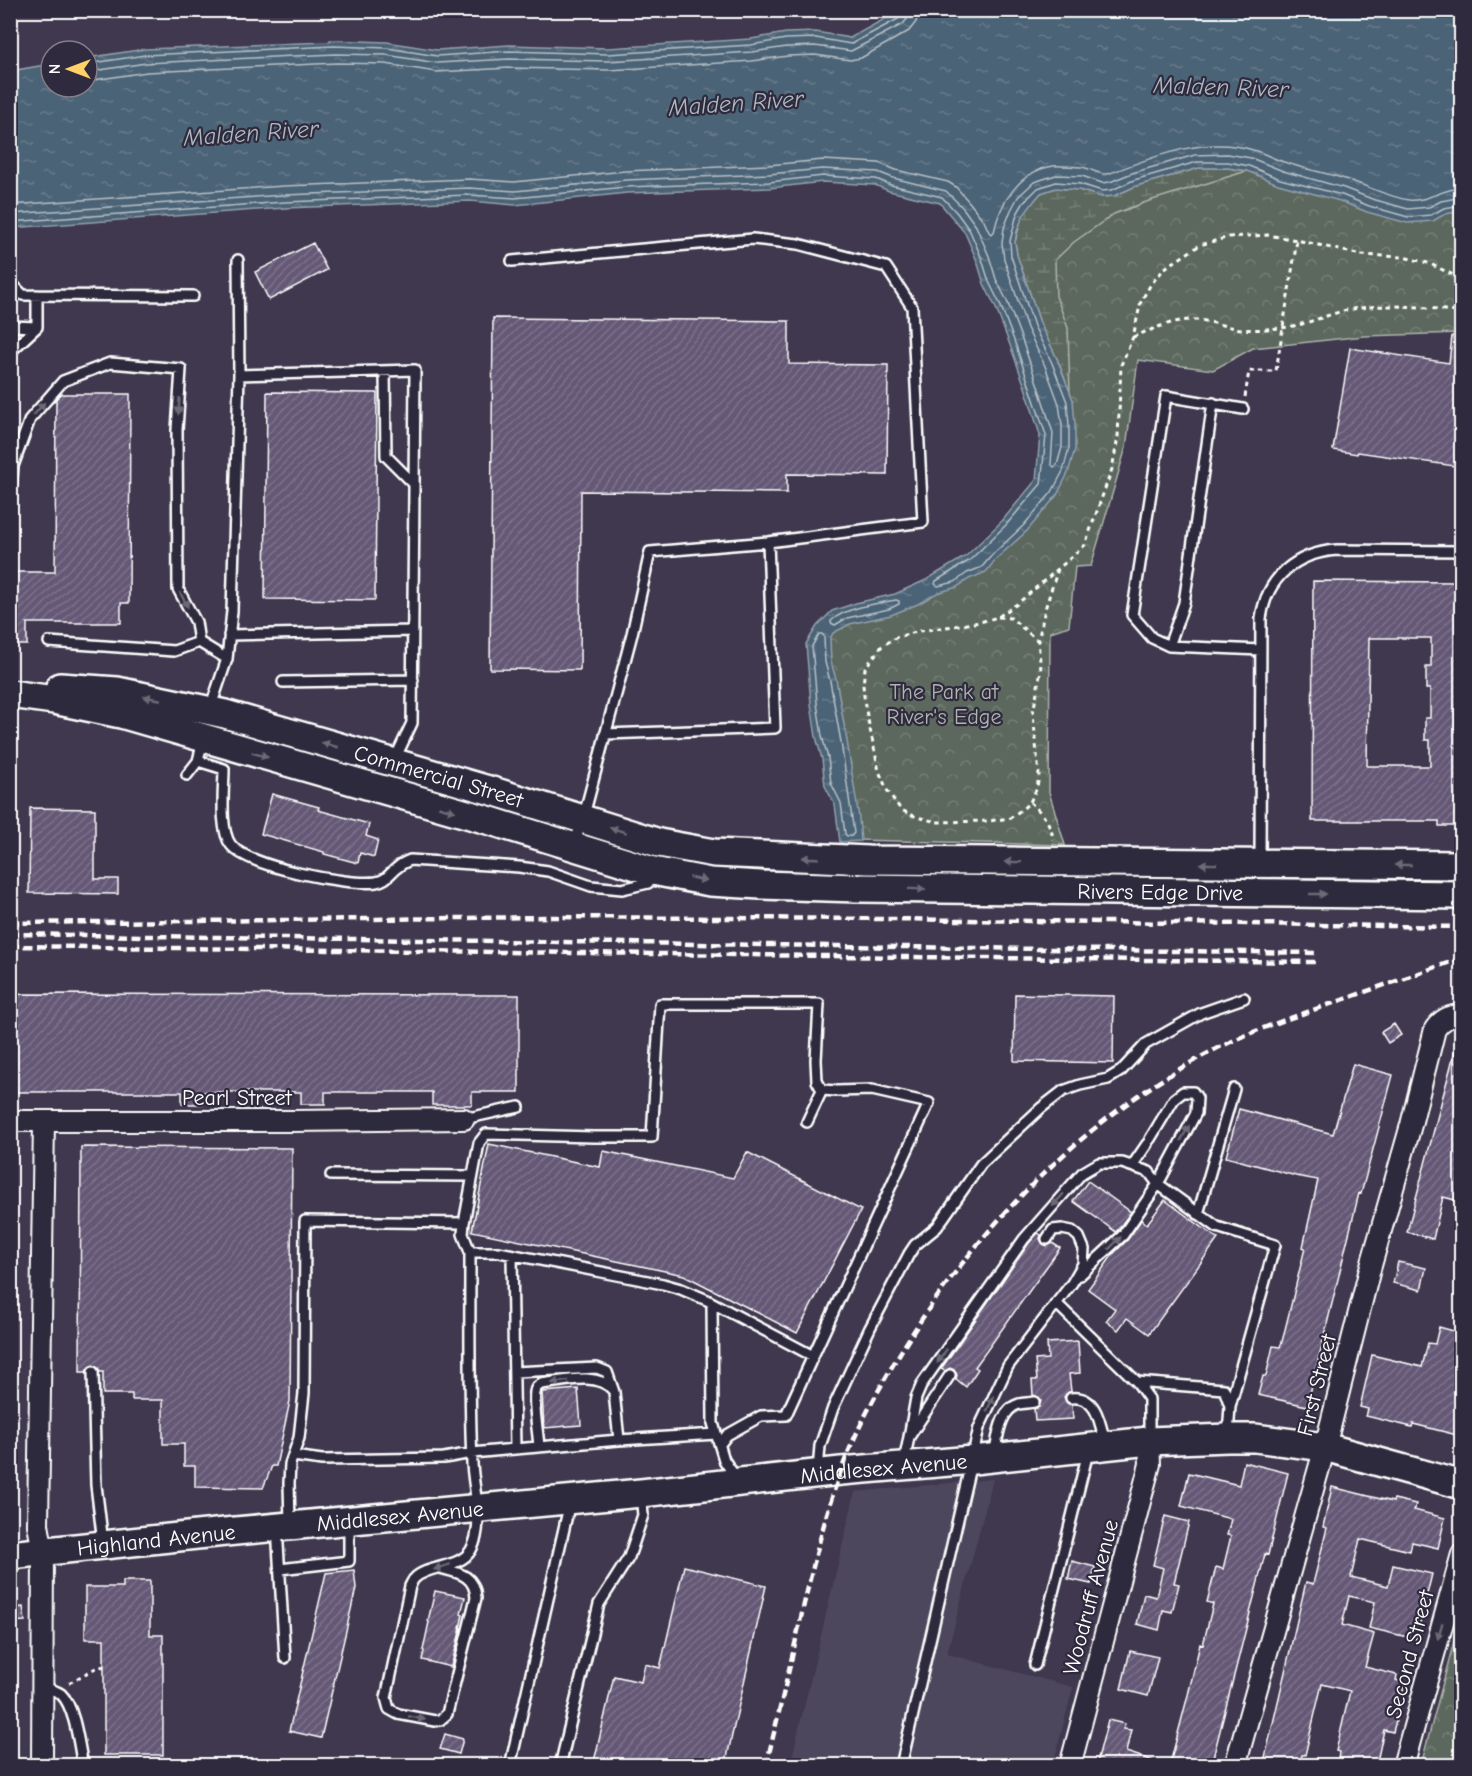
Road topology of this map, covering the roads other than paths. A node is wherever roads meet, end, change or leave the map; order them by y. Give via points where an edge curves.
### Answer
1 (238, 260) dead end
2 (512, 261) dead end
3 (10, 282) edge
4 (38, 295) junction
5 (193, 296) dead end
6 (10, 326) edge
7 (37, 327) junction
8 (10, 352) edge
9 (385, 371) junction
10 (239, 375) junction
11 (1213, 403) junction
12 (1243, 409) road end
13 (414, 484) junction
14 (10, 503) edge
15 (768, 542) junction
16 (1461, 551) edge
17 (413, 631) junction
18 (229, 635) junction
19 (49, 642) dead end
20 (199, 642) junction
21 (1169, 646) junction
22 (1261, 650) junction
23 (226, 659) junction
24 (413, 680) junction
25 (283, 682) dead end
26 (10, 686) edge
27 (10, 694) edge
28 (205, 732) junction
29 (605, 734) junction
30 (393, 763) junction
31 (187, 775) dead end
32 (583, 819) junction
33 (573, 846) junction
34 (868, 860) joint
35 (1461, 866) edge
36 (661, 872) junction
37 (1260, 879) junction
38 (858, 888) joint
39 (1461, 895) edge
40 (1244, 998) dead end
41 (1453, 1017) edge
42 (1234, 1089) dead end
43 (822, 1090) junction
44 (519, 1107) dead end
45 (464, 1119) joint
46 (10, 1121) edge
47 (44, 1121) junction
48 (807, 1122) dead end
49 (1132, 1166) junction
50 (331, 1175) dead end
51 (472, 1176) junction
52 (1158, 1184) junction
53 (1198, 1214) junction
54 (464, 1223) junction
55 (1047, 1239) dead end
56 (470, 1252) junction
57 (512, 1255) junction
58 (1072, 1283) junction
59 (712, 1303) junction
60 (1056, 1303) junction
61 (813, 1356) junction
62 (93, 1372) dead end
63 (514, 1372) junction
64 (950, 1375) dead end
65 (1137, 1382) junction
66 (614, 1392) junction
67 (1071, 1398) dead end
68 (1034, 1402) dead end
69 (1230, 1406) junction
70 (909, 1437) junction
71 (1228, 1438) junction
72 (718, 1439) junction
73 (619, 1440) junction
74 (1149, 1441) junction
75 (1098, 1446) junction
76 (539, 1447) junction
77 (1326, 1448) junction
78 (515, 1449) junction
79 (472, 1453) junction
80 (293, 1456) junction
81 (983, 1459) junction
82 (903, 1466) junction
83 (818, 1473) junction
84 (754, 1480) junction
85 (1461, 1485) edge
86 (640, 1493) junction
87 (570, 1499) junction
88 (477, 1517) junction
89 (349, 1521) junction
90 (289, 1527) junction
91 (103, 1545) junction
92 (43, 1552) junction
93 (1461, 1554) edge
94 (10, 1555) edge
95 (440, 1568) junction
96 (279, 1569) junction
97 (285, 1658) dead end
98 (1035, 1665) dead end
99 (51, 1691) junction
100 (42, 1766) edge
101 (82, 1766) edge
102 (510, 1766) edge
103 (560, 1766) edge
104 (901, 1766) edge
105 (1070, 1766) edge
106 (1234, 1766) edge
107 (1403, 1766) edge

1 - 10 lane
2 - 15 lane via 753,238 798,244 886,267 912,307 923,522
3 - 4 lane via 23,295
4 - 5 lane
4 - 7 lane
6 - 7 lane
7 - 8 lane
9 - 10 lane
9 - 13 lane via 386,456
9 - 13 lane via 415,370
10 - 18 lane
11 - 12 lane
11 - 21 lane via 1184,603
11 - 21 lane via 1166,396 1132,615 1152,638
13 - 17 lane
14 -> 20 lane via 13,466 30,419 63,381 110,363 181,369 177,430 178,589 196,622
15 - 29 lane via 650,552
15 - 29 lane via 775,728
16 - 22 lane via 1337,550 1305,556 1279,576 1270,589 1263,606
17 - 18 lane
17 - 24 lane
18 - 23 lane
19 - 20 lane via 174,651
20 - 23 lane
21 - 22 lane
22 - 37 lane
23 - 28 lane
24 - 25 lane
24 - 30 lane via 412,723
28 -> 26 main road, Commercial Street via 117,691
27 - 28 main road, Commercial Street
30 -> 28 main road, Commercial Street
28 - 31 lane
28 -> 33 main road, Commercial Street
28 - 36 lane via 224,769 225,833 231,845 241,854 286,871 333,880 378,882 410,860 548,871 591,886 622,889 648,883
29 - 32 lane
30 - 32 main road, Commercial Street
32 - 33 lane
34 -> 32 main road, Commercial Street via 714,853 659,843
33 - 36 main road, Commercial Street
37 -> 34 main road, Rivers Edge Drive via 1054,862
35 -> 37 main road, Rivers Edge Drive
36 -> 38 main road, Commercial Street via 710,882
38 -> 37 main road, Rivers Edge Drive
37 -> 39 main road, Rivers Edge Drive
40 - 83 lane via 1201,1013 1146,1044 1108,1079 1062,1091 981,1164 941,1222 915,1245 903,1265 833,1408 820,1446
41 - 77 street, First Street via 1435,1029
42 - 53 lane
43 - 48 lane
43 - 51 lane via 817,1081 816,1060 819,1004 660,1004 652,1137 486,1134 479,1143
43 - 61 lane via 872,1090 929,1103
44 - 45 lane
45 - 47 street, Pearl Street
46 - 47 street, Pearl Street
47 - 92 street via 38,1525
49 - 52 lane via 1149,1172
52 -> 49 lane via 1196,1113 1197,1098 1193,1092 1183,1092 1174,1099
49 -> 70 lane via 1099,1163 1082,1173 1024,1239 922,1383
50 - 51 lane
51 - 54 lane
52 - 53 lane
58 -> 52 lane via 1123,1235
53 - 69 lane via 1217,1227 1275,1245
54 - 56 lane via 463,1234
54 - 80 lane via 304,1221 304,1393 302,1422
55 - 58 lane via 1053,1230 1062,1229 1079,1237 1084,1249 1083,1264
56 - 57 lane
56 - 79 lane
57 - 59 lane via 663,1284
57 - 63 lane
58 - 60 lane
59 - 61 lane
59 - 72 lane via 713,1424
60 - 65 lane
81 -> 60 lane via 979,1428 1008,1366
61 - 72 lane via 786,1415 761,1416
62 - 91 lane via 96,1485
63 - 66 lane via 600,1369 607,1372
63 - 78 lane
64 - 70 lane
65 - 69 lane via 1224,1389
65 - 74 lane via 1149,1399
66 - 73 lane
66 -> 76 lane via 603,1382 593,1380 541,1384 535,1391
67 - 75 lane via 1087,1399 1097,1412
68 - 81 lane via 1008,1410
69 - 71 lane
70 - 82 lane
71 - 74 main road, Middlesex Avenue
71 - 77 main road, Middlesex Avenue
72 - 73 lane
72 - 84 lane via 732,1472
73 - 76 lane
74 - 75 main road, Middlesex Avenue
74 - 105 street, Woodruff Avenue via 1150,1464
75 - 81 main road, Middlesex Avenue
75 - 98 lane
76 - 78 lane
77 - 85 main road, Middlesex Avenue
77 - 106 street, First Street
78 - 79 lane
79 - 80 lane via 444,1458 322,1460
79 - 88 lane
80 - 90 lane
81 - 82 main road, Middlesex Avenue
81 - 104 lane
82 - 83 main road, Middlesex Avenue
83 - 84 main road, Middlesex Avenue
84 - 86 main road, Middlesex Avenue
86 - 87 main road, Middlesex Avenue
86 - 103 lane via 640,1526 629,1557 599,1604
87 - 88 main road, Middlesex Avenue
87 - 102 lane
88 - 89 main road, Middlesex Avenue
88 -> 95 lane via 471,1551
89 - 90 main road, Middlesex Avenue
89 - 96 lane via 349,1561
90 - 91 main road, Highland Avenue
90 - 96 lane
91 - 92 main road, Highland Avenue
92 - 94 main road, Highland Avenue
92 - 99 street
93 -> 107 street, Second Street
95 -> 95 lane via 415,1577 410,1586 386,1698 392,1712 430,1721 447,1714 476,1598 474,1584 462,1574
96 - 97 lane
99 - 100 street
99 - 101 lane via 68,1704

